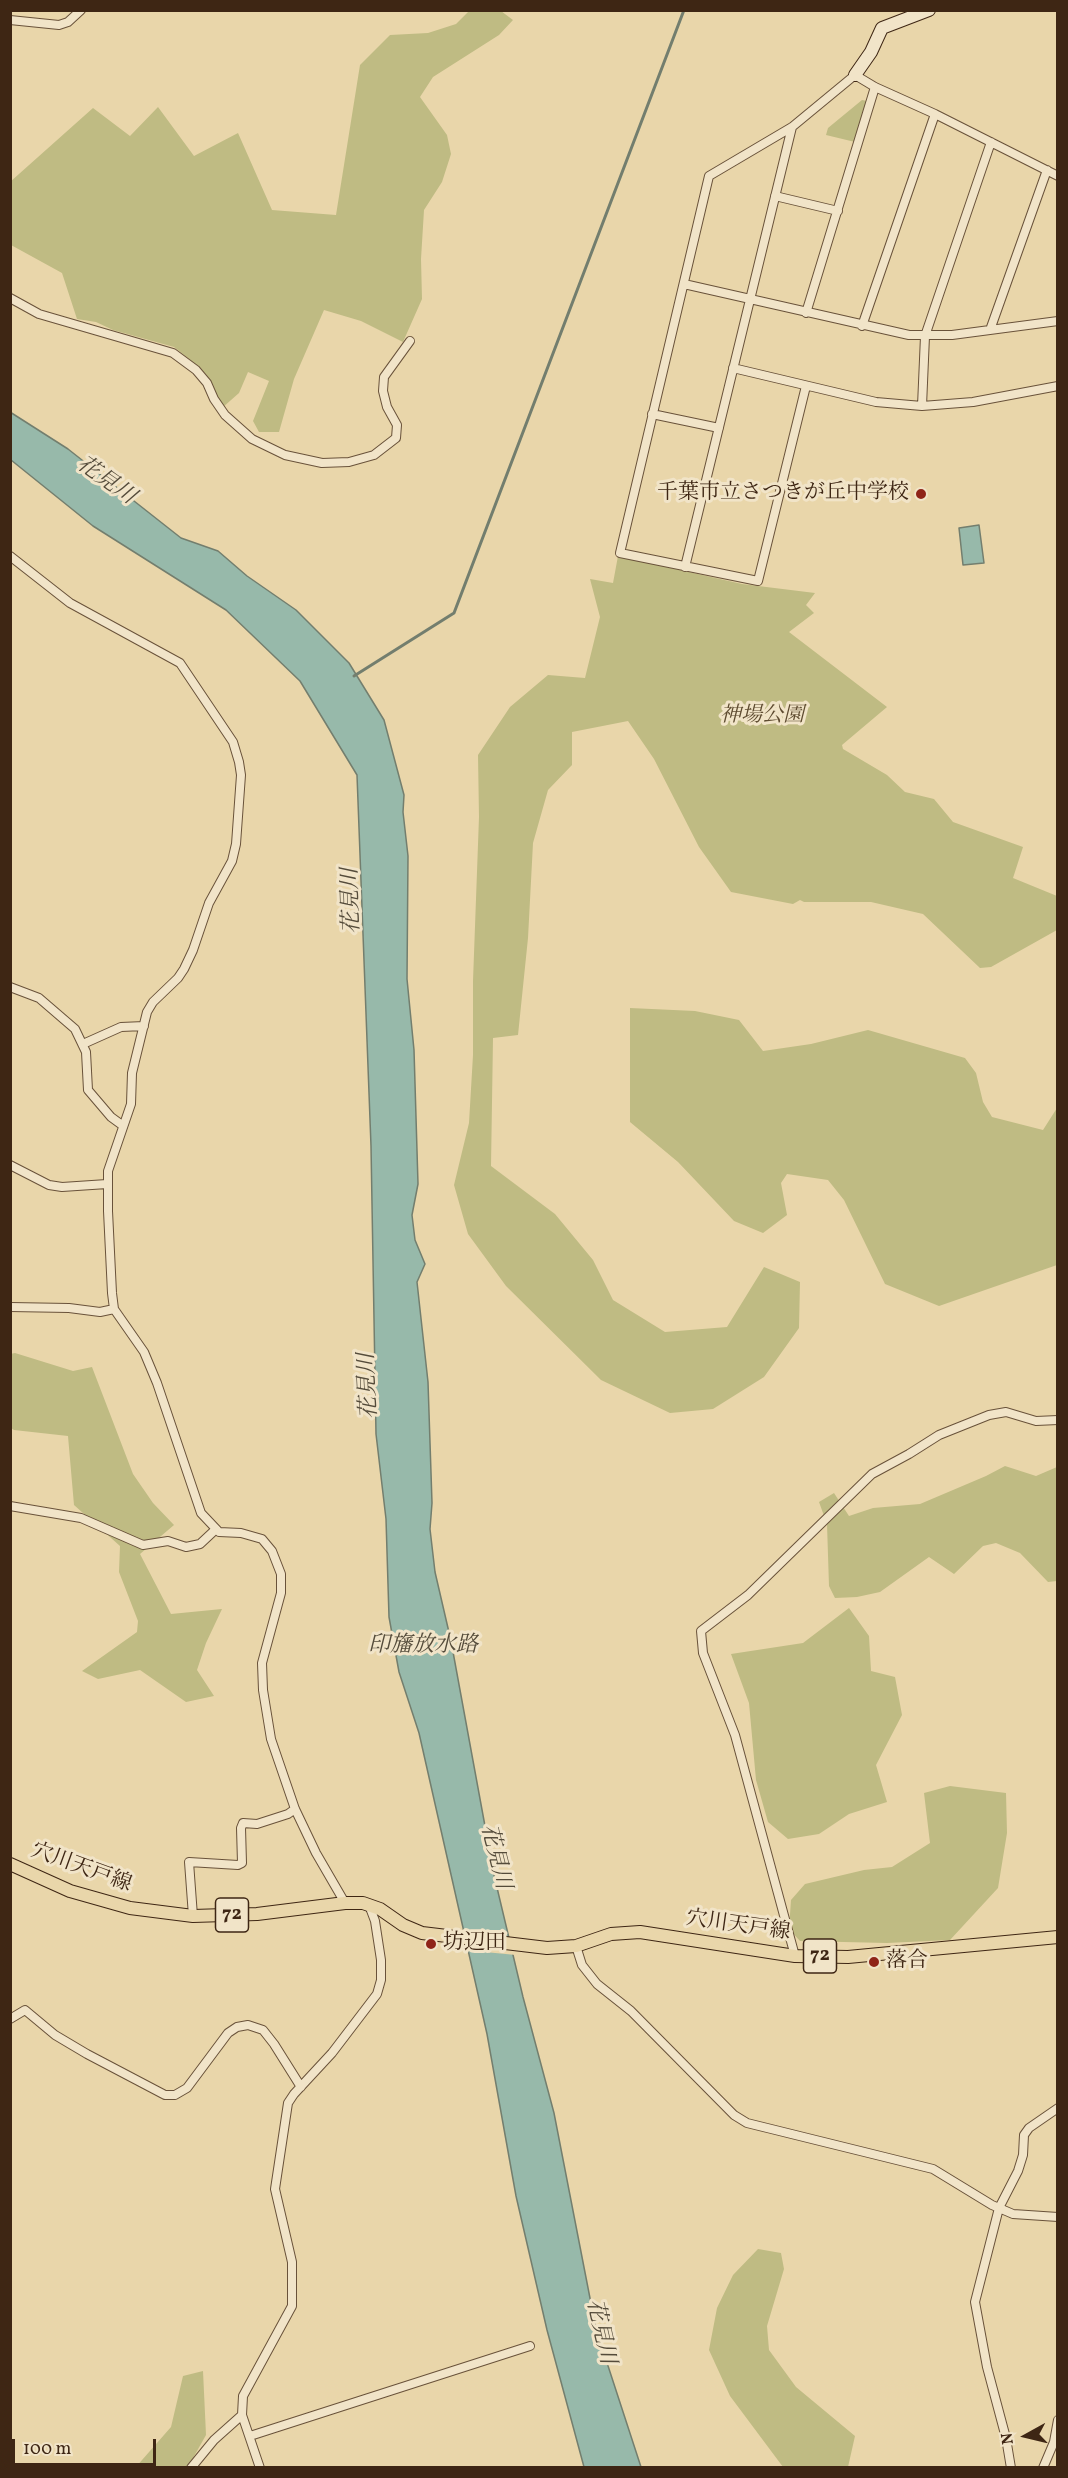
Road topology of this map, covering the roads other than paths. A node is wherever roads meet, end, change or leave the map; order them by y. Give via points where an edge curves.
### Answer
1 (81, 10) edge
2 (929, 10) edge
3 (10, 20) edge
4 (855, 75) junction
5 (875, 87) junction
6 (935, 114) junction
7 (792, 127) junction
8 (991, 142) junction
9 (1047, 170) junction
10 (1058, 176) edge
11 (775, 196) junction
12 (838, 212) junction
13 (684, 284) junction
14 (10, 298) edge
15 (750, 300) junction
16 (806, 313) junction
17 (1058, 321) edge
18 (862, 326) junction
19 (990, 330) junction
20 (926, 336) junction
21 (410, 341) dead end
22 (733, 368) junction
23 (806, 386) junction
24 (1058, 386) edge
25 (922, 406) junction
26 (652, 414) junction
27 (718, 428) junction
28 (10, 556) edge
29 (685, 567) junction
30 (10, 987) edge
31 (144, 1026) junction
32 (83, 1044) junction
33 (122, 1125) junction
34 (10, 1164) edge
35 (107, 1184) junction
36 (10, 1307) edge
37 (114, 1309) junction
38 (1058, 1420) edge
39 (10, 1506) edge
40 (215, 1530) junction
41 (295, 1809) junction
42 (10, 1864) edge
43 (345, 1903) junction
44 (369, 1905) junction
45 (193, 1916) junction
46 (1058, 1937) edge
47 (576, 1946) junction
48 (795, 1956) junction
49 (10, 2019) edge
50 (301, 2087) junction
51 (1058, 2109) edge
52 (999, 2208) junction
53 (1058, 2217) edge
54 (530, 2346) dead end
55 (242, 2415) junction
56 (1058, 2420) edge
57 (250, 2436) junction
58 (191, 2468) edge
59 (260, 2468) edge
60 (1011, 2468) edge
61 (1043, 2468) edge

1 - 3 street via 59,25
2 - 4 street via 882,28
4 - 5 street
4 - 7 street
5 - 6 street
5 - 12 street
6 - 8 street
6 - 18 street
7 - 11 street
7 - 13 street via 709,176
8 - 9 street
8 - 20 street
9 - 10 street
9 - 19 street
11 - 12 street
11 - 15 street
12 - 16 street
13 - 15 street
13 - 26 street
14 - 21 street via 39,314 173,353 196,370 225,415 252,439 285,454 322,463 350,462 374,455 396,438 397,425 383,391 384,377
15 - 16 street
15 - 22 street
16 - 18 street
17 - 19 street
18 - 20 street
19 - 20 street
20 - 25 street
22 - 23 street
22 - 27 street
23 - 25 street via 876,402
23 - 29 street via 758,581
24 - 25 street via 973,402
26 - 27 street
26 - 29 street via 620,553
27 - 29 street
28 - 31 street via 70,603 180,663 233,742 239,762 232,861 209,903 184,969 153,1002
30 - 32 street via 39,998 75,1029
31 - 32 street via 121,1027
31 - 33 street via 132,1073 131,1104
32 - 33 street via 88,1090
33 - 35 street
34 - 35 street via 49,1185
35 - 37 street
36 - 37 street via 100,1312
37 - 40 street via 144,1352 201,1513
38 - 48 street via 1036,1420 1006,1412 989,1415 939,1435 872,1474 748,1595 701,1631 703,1653 735,1736
39 - 40 street via 81,1518 143,1545 168,1541 186,1547 200,1544
40 - 41 street via 262,1539 282,1574 281,1593 262,1663 263,1690 271,1739
41 - 43 street
41 - 45 street via 257,1824 243,1823 242,1863 238,1865 189,1862
42 - 45 main road, 穴川天戸線 / 72 via 97,1899 130,1908
43 - 44 main road, 穴川天戸線 / 72
43 - 45 main road, 穴川天戸線 / 72 via 257,1914
44 - 47 main road, 穴川天戸線 / 72 via 422,1933 524,1945
44 - 50 street via 381,1960 377,1994
46 - 48 main road, 穴川天戸線 / 72 via 857,1956
47 - 48 main road, 穴川天戸線 / 72 via 611,1934 640,1932
47 - 52 street via 582,1965 597,1984 631,2011 734,2115 747,2123 933,2169
49 - 50 street via 25,2010 55,2035 165,2095 187,2088 228,2033 248,2025 263,2030
50 - 55 street via 288,2103 275,2189 292,2262 292,2306 243,2396
51 - 52 street via 1024,2135 1018,2171
52 - 53 street via 1013,2214
52 - 60 street via 975,2302
54 - 57 street
55 - 57 street
55 - 58 street
56 - 61 street
57 - 59 street

